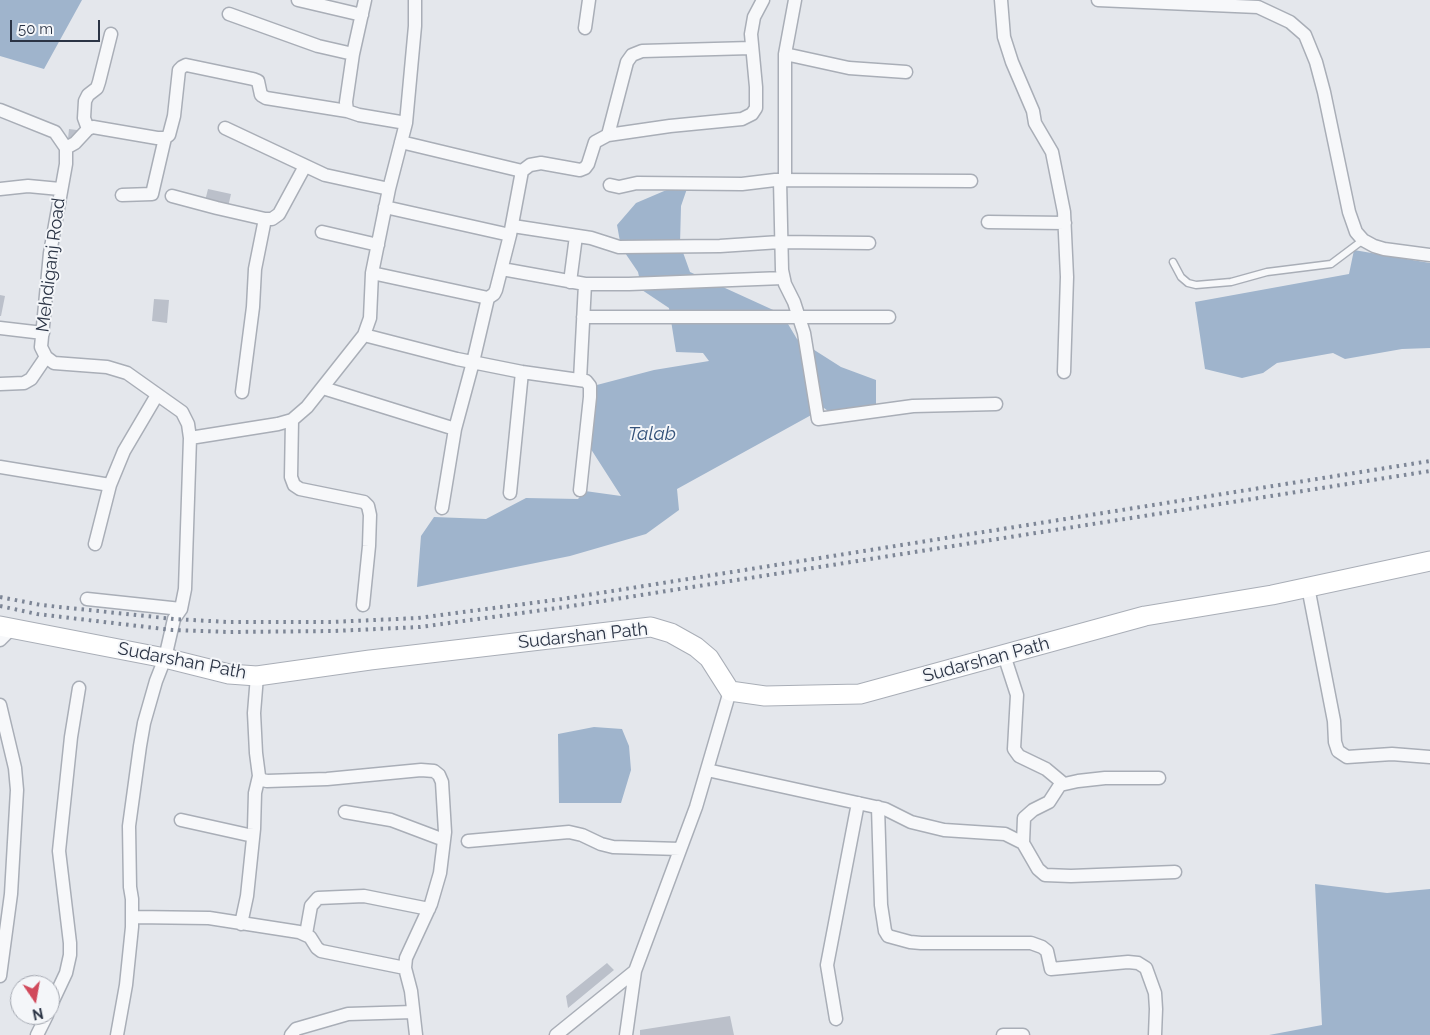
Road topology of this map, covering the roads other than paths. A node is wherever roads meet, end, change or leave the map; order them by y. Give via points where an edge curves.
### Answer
1 (298, 0) edge
2 (365, 0) edge
3 (415, 0) edge
4 (589, 0) edge
5 (763, 0) edge
6 (795, 0) edge
7 (1001, 0) edge
8 (1098, 0) edge
9 (229, 14) dead end
10 (362, 15) junction
11 (585, 28) dead end
12 (111, 34) dead end
13 (751, 48) junction
14 (353, 54) junction
15 (785, 54) junction
16 (906, 72) dead end
17 (0, 110) edge
18 (347, 111) junction
19 (406, 123) junction
20 (225, 128) dead end
21 (88, 129) junction
22 (608, 135) junction
23 (165, 138) junction
24 (401, 142) junction
25 (66, 148) junction
26 (305, 166) junction
27 (522, 171) junction
28 (782, 180) junction
29 (971, 181) dead end
30 (610, 185) dead end
31 (0, 189) edge
32 (60, 189) junction
33 (389, 189) junction
34 (122, 195) dead end
35 (172, 196) dead end
36 (385, 207) junction
37 (264, 219) junction
38 (988, 222) dead end
39 (1065, 223) junction
40 (511, 231) junction
41 (322, 232) dead end
42 (576, 236) junction
43 (1362, 240) junction
44 (780, 242) junction
45 (869, 243) dead end
46 (378, 245) junction
47 (1430, 255) edge
48 (1173, 262) dead end
49 (502, 268) junction
50 (372, 273) junction
51 (783, 278) junction
52 (570, 282) junction
53 (585, 284) junction
54 (488, 298) junction
55 (583, 317) junction
56 (889, 317) dead end
57 (798, 318) junction
58 (0, 328) edge
59 (43, 333) junction
60 (364, 335) junction
61 (46, 358) junction
62 (473, 362) junction
63 (522, 372) junction
64 (1064, 372) dead end
65 (580, 380) junction
66 (0, 384) edge
67 (323, 388) junction
68 (242, 392) dead end
69 (157, 395) junction
70 (996, 404) dead end
71 (292, 420) junction
72 (455, 429) junction
73 (190, 438) junction
74 (0, 467) edge
75 (110, 485) junction
76 (580, 490) dead end
77 (510, 493) dead end
78 (442, 508) dead end
79 (95, 544) dead end
80 (1430, 561) edge
81 (1308, 588) junction
82 (87, 599) dead end
83 (363, 605) dead end
84 (181, 608) junction
85 (4, 631) edge
86 (1004, 655) junction
87 (165, 658) junction
88 (257, 676) junction
89 (79, 688) dead end
90 (730, 691) junction
91 (0, 705) edge
92 (1430, 757) edge
93 (707, 770) junction
94 (259, 776) junction
95 (1159, 778) dead end
96 (1064, 784) junction
97 (858, 803) junction
98 (878, 808) junction
99 (344, 812) dead end
100 (181, 820) dead end
101 (253, 836) junction
102 (444, 840) junction
103 (468, 841) dead end
104 (1023, 843) junction
105 (680, 849) junction
106 (6, 870) edge
107 (1175, 872) dead end
108 (429, 909) junction
109 (132, 917) junction
110 (241, 924) junction
111 (306, 934) junction
112 (405, 968) junction
113 (1, 969) edge
114 (635, 972) junction
115 (60, 986) edge
116 (413, 1012) junction
117 (836, 1019) dead end
118 (116, 1035) edge
119 (291, 1035) edge
120 (416, 1035) edge
121 (556, 1035) edge
122 (626, 1035) edge
123 (1002, 1035) edge
124 (1023, 1035) edge
125 (1155, 1035) edge

1 - 10 street
2 - 10 street
3 - 19 street
4 - 11 street
5 - 13 street via 754,17
6 - 15 street
7 - 39 street via 1004,37 1035,123 1052,152
8 - 43 street via 1258,8 1290,22 1305,35 1331,118 1349,212
9 - 14 street via 318,46
10 - 14 street
12 - 21 street via 97,88 85,101 84,118
13 - 22 street via 632,54 627,62
13 - 22 street via 756,87 756,108 752,114 742,119
14 - 18 street
15 - 16 street via 849,68
15 - 28 street
17 - 25 street via 55,132
18 - 19 street via 359,116
18 - 23 street via 266,98 254,79 186,65 179,70 174,116 169,135
19 - 24 street
20 - 26 street
21 - 23 street via 98,127
21 - 25 street
22 - 27 street via 595,142 586,168 580,170 541,163
23 - 34 street via 152,194
24 - 27 street
24 - 33 street
25 - 32 street, Mehdiganj Road
26 - 33 street via 325,175
26 - 37 street via 279,214 272,219
27 - 40 street
28 - 29 street
28 - 30 street via 742,184
28 - 44 street
31 - 32 street via 28,186
32 - 59 street, Mehdiganj Road
33 - 36 street
35 - 37 street
36 - 40 street
36 - 46 street
37 - 68 street via 255,269
38 - 39 street
39 - 64 street
40 - 42 street
40 - 49 street
41 - 46 street
42 - 44 street via 619,246 720,246
42 - 52 street
43 - 47 street via 1384,249
43 - 48 lane via 1331,264 1267,272 1231,282 1196,286 1181,277
44 - 45 street
44 - 51 street
46 - 50 street
49 - 52 street
49 - 54 street via 496,290
50 - 54 street
50 - 60 street via 370,318
51 - 53 street
51 - 57 street
52 - 53 street
53 - 55 street
54 - 62 street
55 - 57 street
55 - 65 street
56 - 57 street
57 - 70 street via 804,333 818,419 913,406
58 - 59 street
59 - 61 street, Mehdiganj Road via 41,347
60 - 62 street
60 - 67 street
61 - 66 street via 31,379 24,383
61 - 69 street, Mehdiganj Road via 54,363 107,367 127,373
62 - 63 street
62 - 72 street
63 - 65 street
63 - 77 street
65 - 76 street via 590,386 590,397
67 - 71 street
67 - 72 street
69 - 73 street, Mehdiganj Road via 182,412
69 - 75 street via 124,451
71 - 73 street
71 - 83 street via 291,477 294,485 364,502 368,506 369,546
72 - 78 street
73 - 84 street, Mehdiganj Road via 185,589
74 - 75 street
75 - 79 street
80 - 81 main road, Sudarshan Path
81 - 86 main road, Sudarshan Path via 1145,616
81 - 92 street via 1338,751 1347,757 1392,754
82 - 84 street
84 - 87 street, Mehdiganj Road via 174,619
85 - 87 main road, Sudarshan Path
86 - 90 main road, Sudarshan Path via 860,694 765,696
86 - 96 street via 1017,695 1014,749 1019,756 1046,769
87 - 88 main road, Sudarshan Path via 229,674
87 - 109 street, Mehdiganj Road via 144,723 129,826
88 - 90 main road, Sudarshan Path via 651,627 671,633 702,652
88 - 94 street via 254,713
89 - 115 street via 59,851 70,943 66,973
90 - 93 street
91 - 106 street via 17,790
93 - 97 street
93 - 105 street
94 - 101 street
94 - 102 street via 267,781 434,771 442,782
95 - 96 street via 1105,778
96 - 104 street via 1056,789 1049,802 1024,818
97 - 98 street
97 - 117 street via 827,965
98 - 104 street via 927,826 959,832 1005,834
98 - 125 street via 881,905 888,936 920,943 1031,942 1047,951 1051,969 1138,962 1146,968 1155,993
99 - 102 street via 391,820
100 - 101 street
101 - 110 street
102 - 108 street via 440,873
103 - 105 street via 569,832 613,847
104 - 107 street via 1045,875
105 - 114 street
106 - 113 street via 11,894
108 - 111 street via 364,896 318,898 311,906
108 - 112 street via 406,958
109 - 110 street via 198,917
109 - 118 street, Mehdiganj Road via 126,985
110 - 111 street
111 - 112 street via 321,951
112 - 116 street
114 - 121 street
114 - 122 street
116 - 119 street via 348,1014 296,1029
116 - 120 street
123 - 124 street

